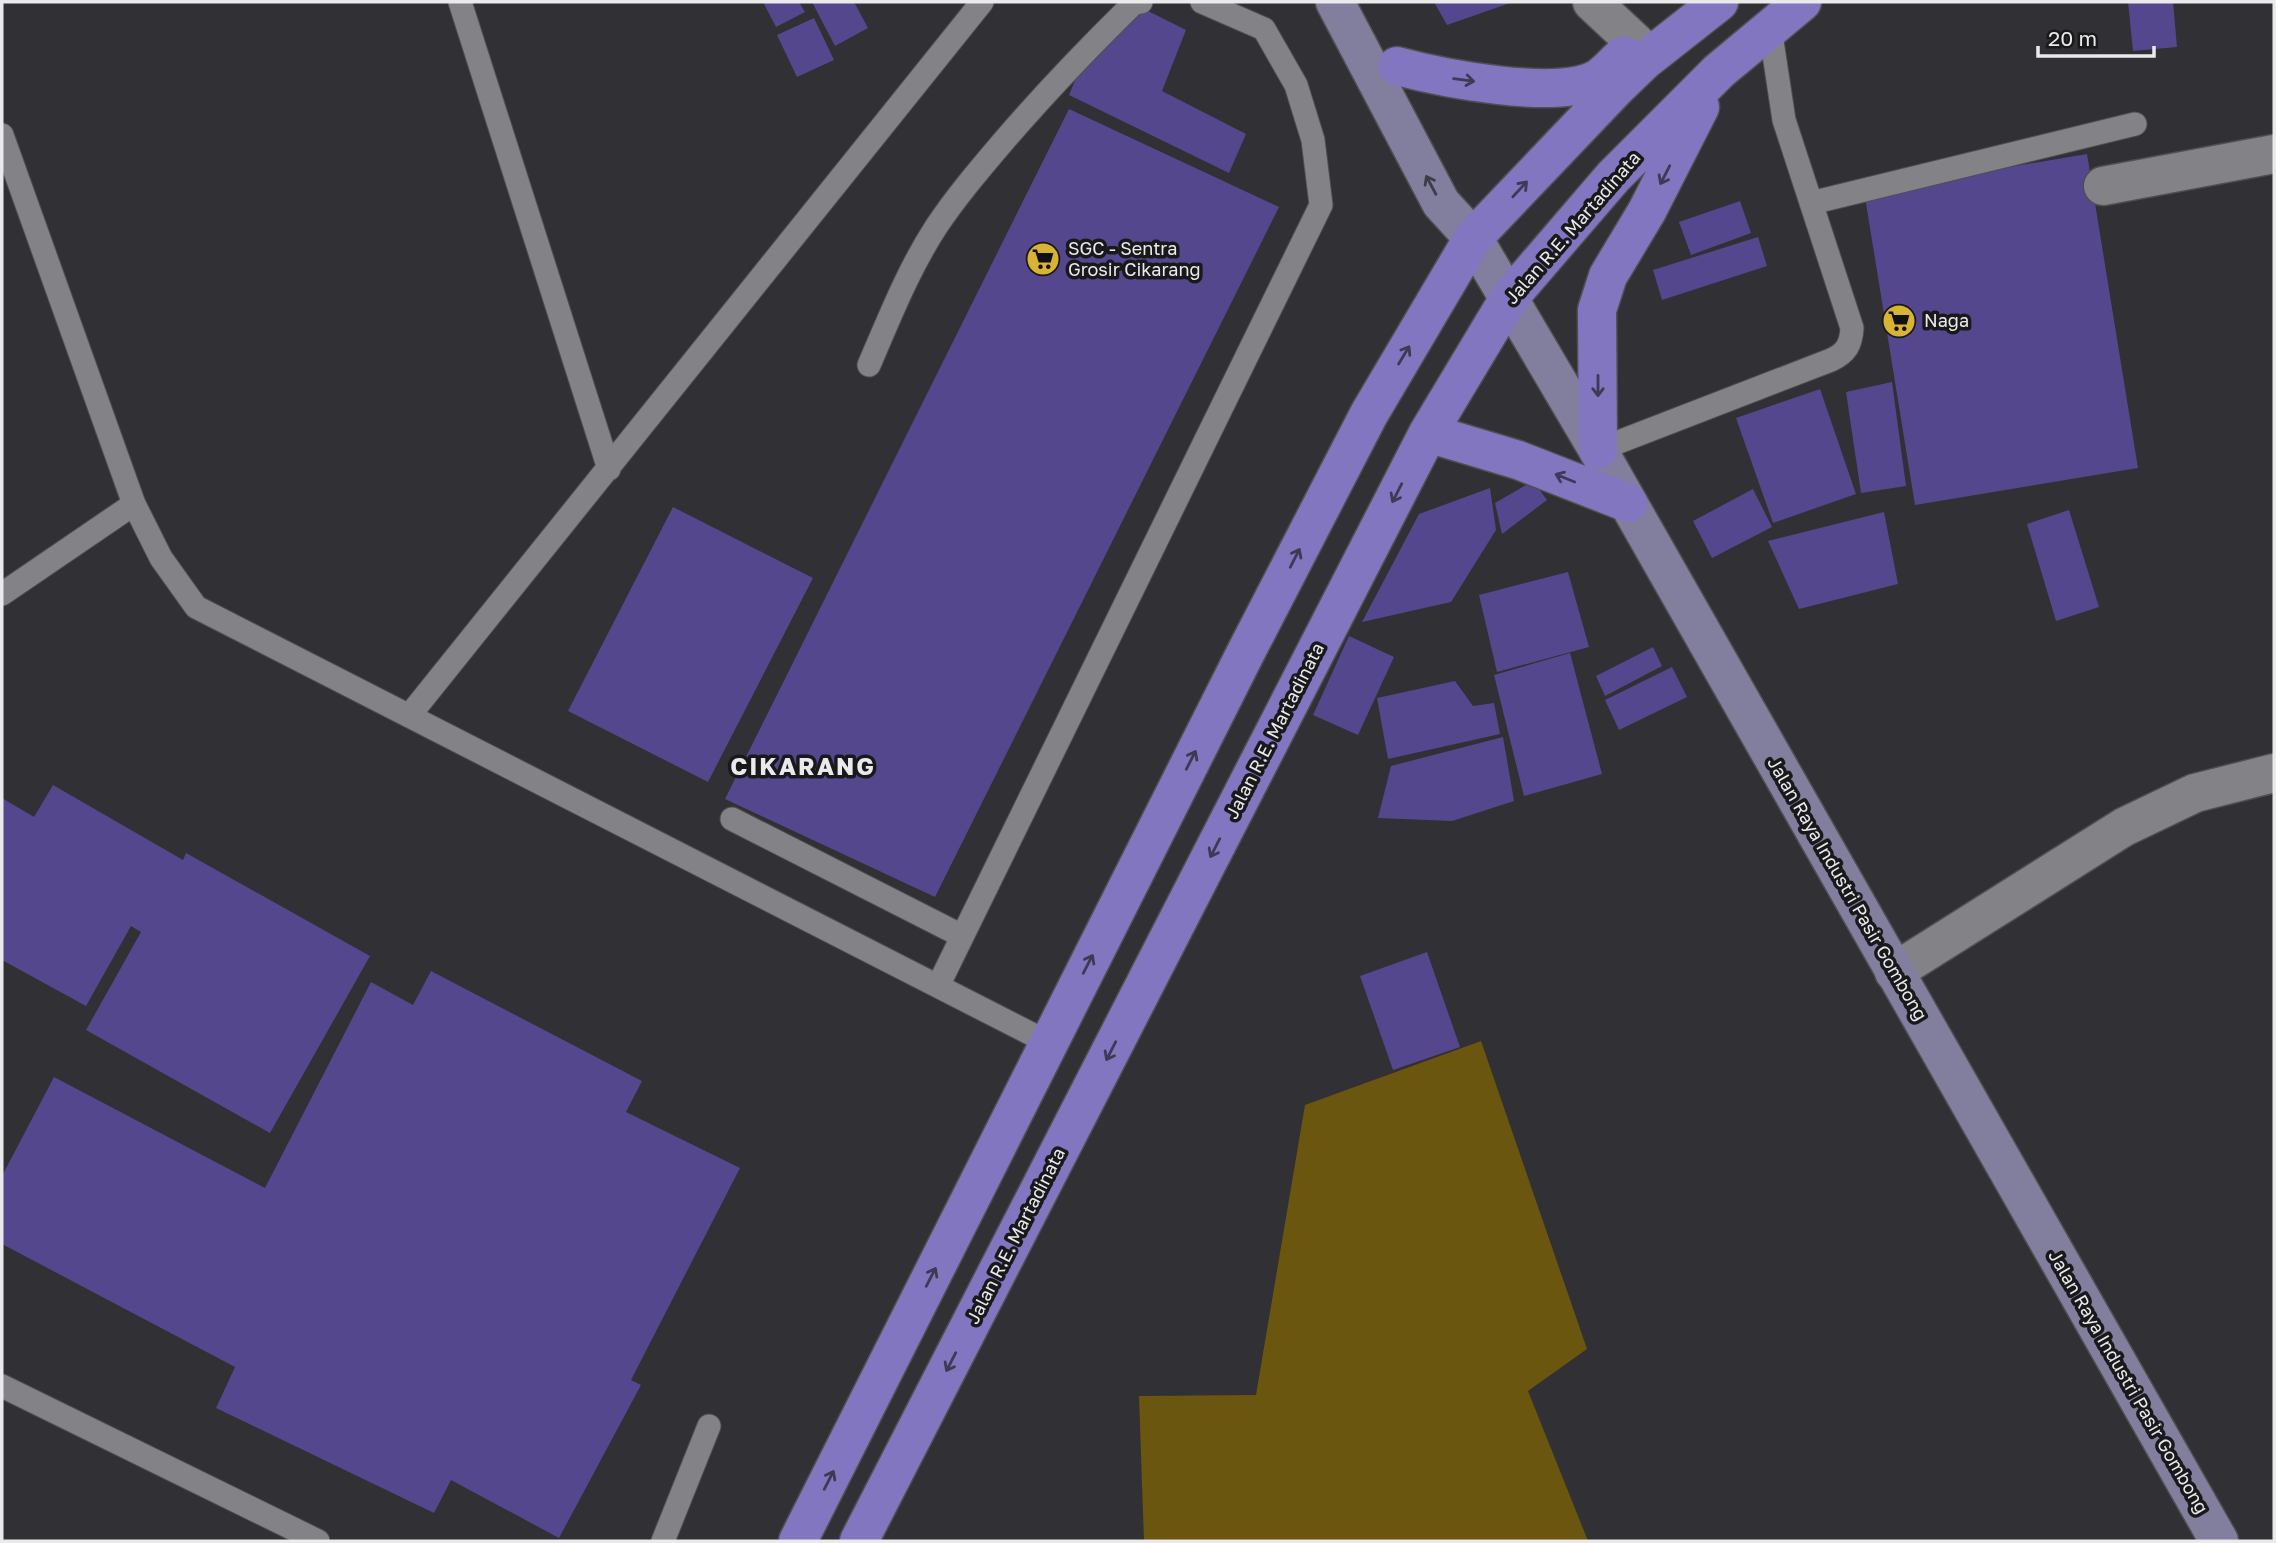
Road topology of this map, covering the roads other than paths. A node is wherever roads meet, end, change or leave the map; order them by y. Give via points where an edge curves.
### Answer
1 (460, 2) edge
2 (982, 2) edge
3 (1141, 2) edge
4 (1202, 2) edge
5 (1335, 2) edge
6 (1363, 2) edge
7 (1592, 2) edge
8 (1697, 2) edge
9 (1719, 2) edge
10 (1802, 2) edge
11 (1770, 28) junction
12 (1636, 43) junction
13 (1397, 66) junction
14 (1719, 71) junction
15 (2135, 124) dead end
16 (2, 135) edge
17 (2274, 154) edge
18 (2103, 186) dead end
19 (1811, 203) junction
20 (1473, 238) junction
21 (1509, 298) junction
22 (869, 365) dead end
23 (1428, 433) junction
24 (1598, 450) junction
25 (609, 469) junction
26 (1628, 503) junction
27 (134, 504) junction
28 (2, 594) edge
29 (409, 716) junction
30 (2274, 773) edge
31 (732, 819) dead end
32 (962, 936) junction
33 (1894, 972) junction
34 (939, 986) junction
35 (1049, 1043) junction
36 (2, 1386) edge
37 (709, 1426) dead end
38 (318, 1541) edge
39 (663, 1541) edge
40 (798, 1541) edge
41 (859, 1541) edge
42 (2219, 1541) edge

1 - 25 lane
2 - 25 lane
3 - 22 lane via 1133,3 1093,43 961,191 913,265
4 - 32 lane via 1264,29 1296,85 1313,140 1321,205
20 -> 5 main road, Jalan Raya Industri Pasir Gombong via 1441,203
6 - 13 main road, Jalan Raya Industri Pasir Gombong
7 - 12 street
8 - 12 highway
20 -> 9 highway via 1617,86
10 - 11 highway, Jalan R.E. Martadinata
11 - 14 highway, Jalan R.E. Martadinata
11 - 19 lane via 1784,120
13 -> 12 highway via 1437,77 1571,88 1597,79
13 - 20 main road, Jalan Raya Industri Pasir Gombong via 1465,194
14 - 21 highway, Jalan R.E. Martadinata via 1614,177
14 -> 24 highway via 1608,276 1597,310
15 - 19 lane
16 - 27 lane
17 - 18 street
19 - 24 lane via 1852,328 1842,355
20 - 21 main road, Jalan Raya Industri Pasir Gombong
35 -> 20 highway via 1369,414
21 - 23 highway, Jalan R.E. Martadinata
21 - 24 main road, Jalan Raya Industri Pasir Gombong
26 -> 23 highway via 1518,460
23 -> 41 highway, Jalan R.E. Martadinata
24 - 26 main road, Jalan Raya Industri Pasir Gombong
25 - 29 lane
26 - 33 main road, Jalan Raya Industri Pasir Gombong
27 - 28 lane
27 - 29 lane via 161,558 197,607
29 - 34 lane
30 - 33 street via 2195,793 2124,827
31 - 32 lane
32 - 34 lane
33 - 42 main road, Jalan Raya Industri Pasir Gombong
34 - 35 lane
40 -> 35 highway
36 - 38 lane
37 - 39 lane

